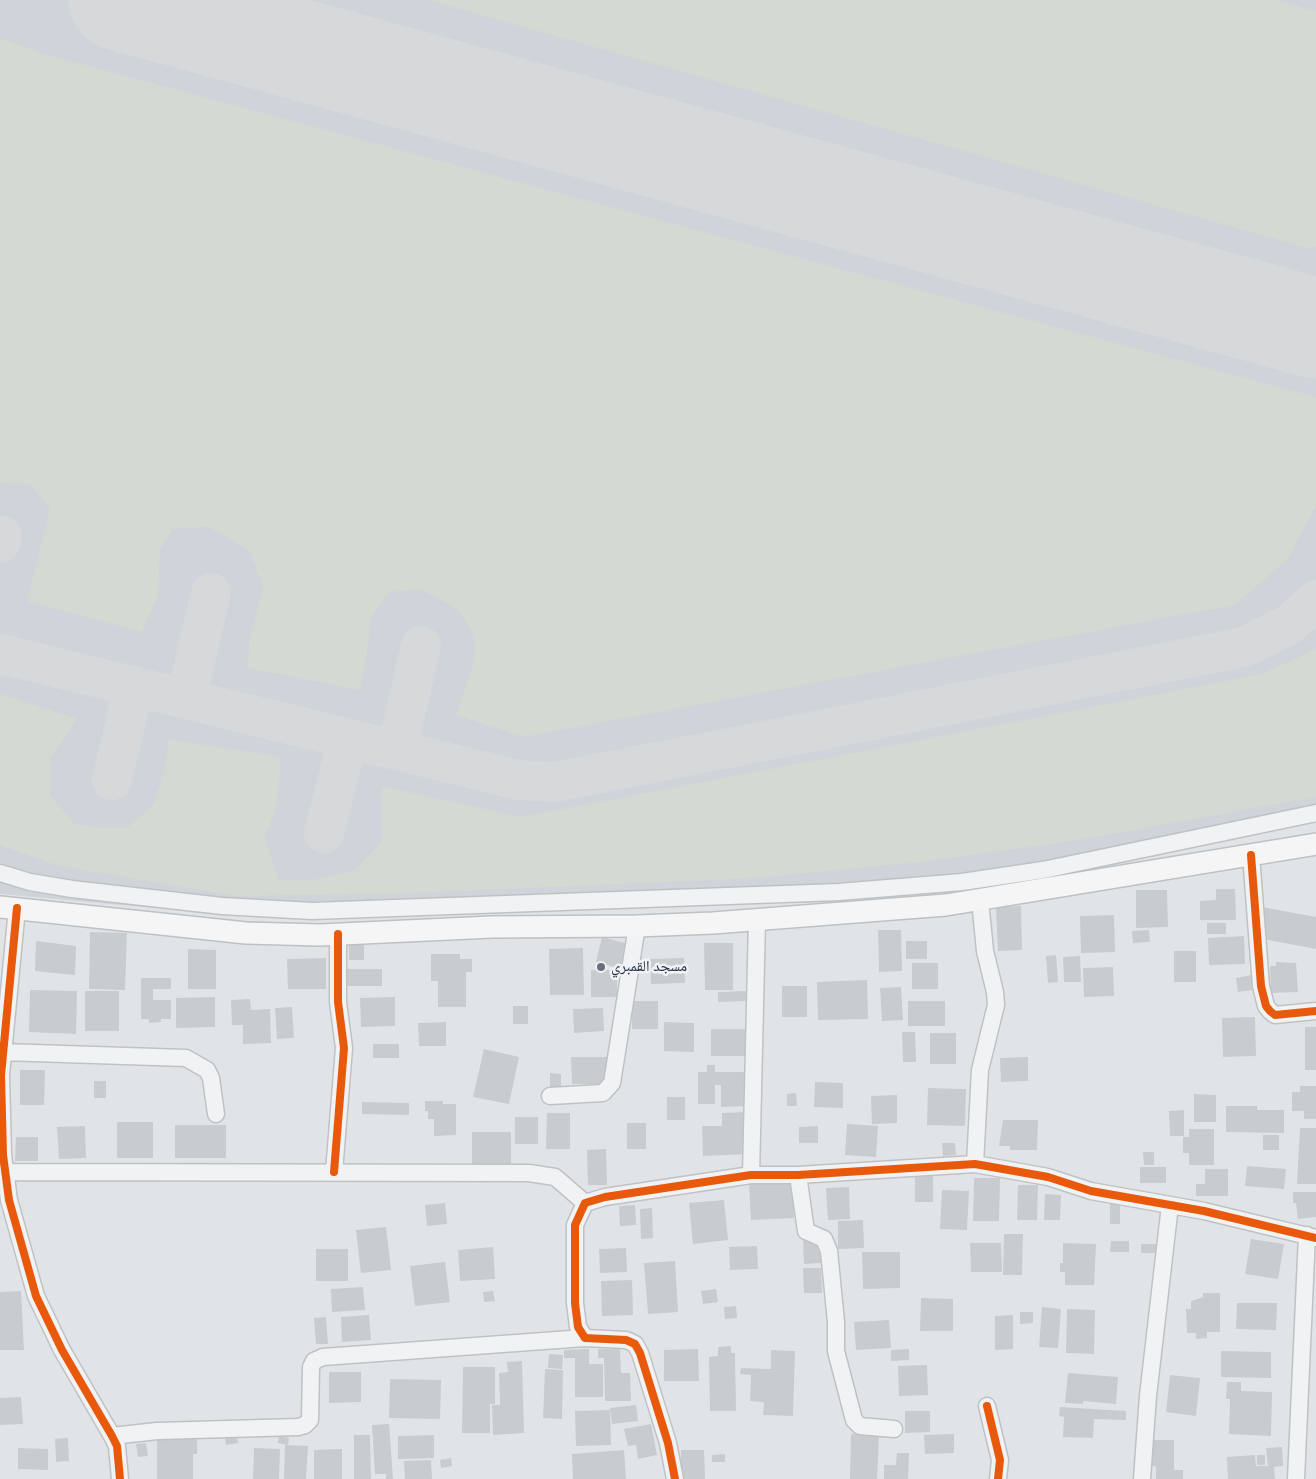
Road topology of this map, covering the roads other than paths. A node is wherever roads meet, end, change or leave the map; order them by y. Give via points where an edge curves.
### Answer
1 (1316, 813) edge
2 (1316, 844) edge
3 (1251, 855) junction
4 (0, 872) edge
5 (980, 900) junction
6 (8, 908) edge
7 (757, 920) junction
8 (638, 926) junction
9 (338, 934) junction
10 (1316, 1011) edge
11 (3, 1052) junction
12 (550, 1096) dead end
13 (216, 1114) dead end
14 (1, 1128) edge
15 (975, 1164) junction
16 (5, 1172) junction
17 (334, 1172) junction
18 (751, 1175) junction
19 (798, 1176) junction
20 (585, 1203) junction
21 (1170, 1205) junction
22 (1312, 1237) edge
23 (585, 1338) junction
24 (987, 1406) dead end
25 (894, 1429) dead end
26 (112, 1436) junction
27 (120, 1479) edge
28 (675, 1479) edge
29 (998, 1479) edge
30 (1142, 1479) edge
31 (1296, 1479) edge

1 - 4 street via 1043,870 937,884 839,892 312,911 222,906 72,889 30,882
2 - 3 main road
3 - 5 main road
3 - 10 street via 1261,986 1266,1006 1276,1015
5 - 7 main road
5 - 15 street via 985,951 996,1005 980,1070
6 - 9 main road via 246,933
6 - 11 street
7 - 8 main road
7 - 18 street
8 - 9 main road via 492,927
8 - 12 street via 612,1083 603,1093
9 - 17 street via 338,1002 344,1048
11 - 13 street via 186,1058 207,1070
11 - 14 street
14 - 16 street
15 - 19 street
15 - 21 street via 1048,1177 1091,1191
16 - 17 street
16 - 26 street via 9,1200 36,1296 62,1350
17 - 20 street via 529,1173 555,1177
18 - 19 street
18 - 20 street via 605,1196
19 - 25 street via 806,1230 824,1239 828,1251 836,1351 854,1420 860,1426
20 - 23 street via 575,1225 575,1303 578,1328
21 - 22 street
21 - 30 street
22 - 31 street
23 - 26 street via 323,1357 314,1361 312,1367 310,1420 305,1425
23 - 28 street via 626,1340 635,1344 668,1443
24 - 29 street via 1000,1460
26 - 27 street via 117,1446

